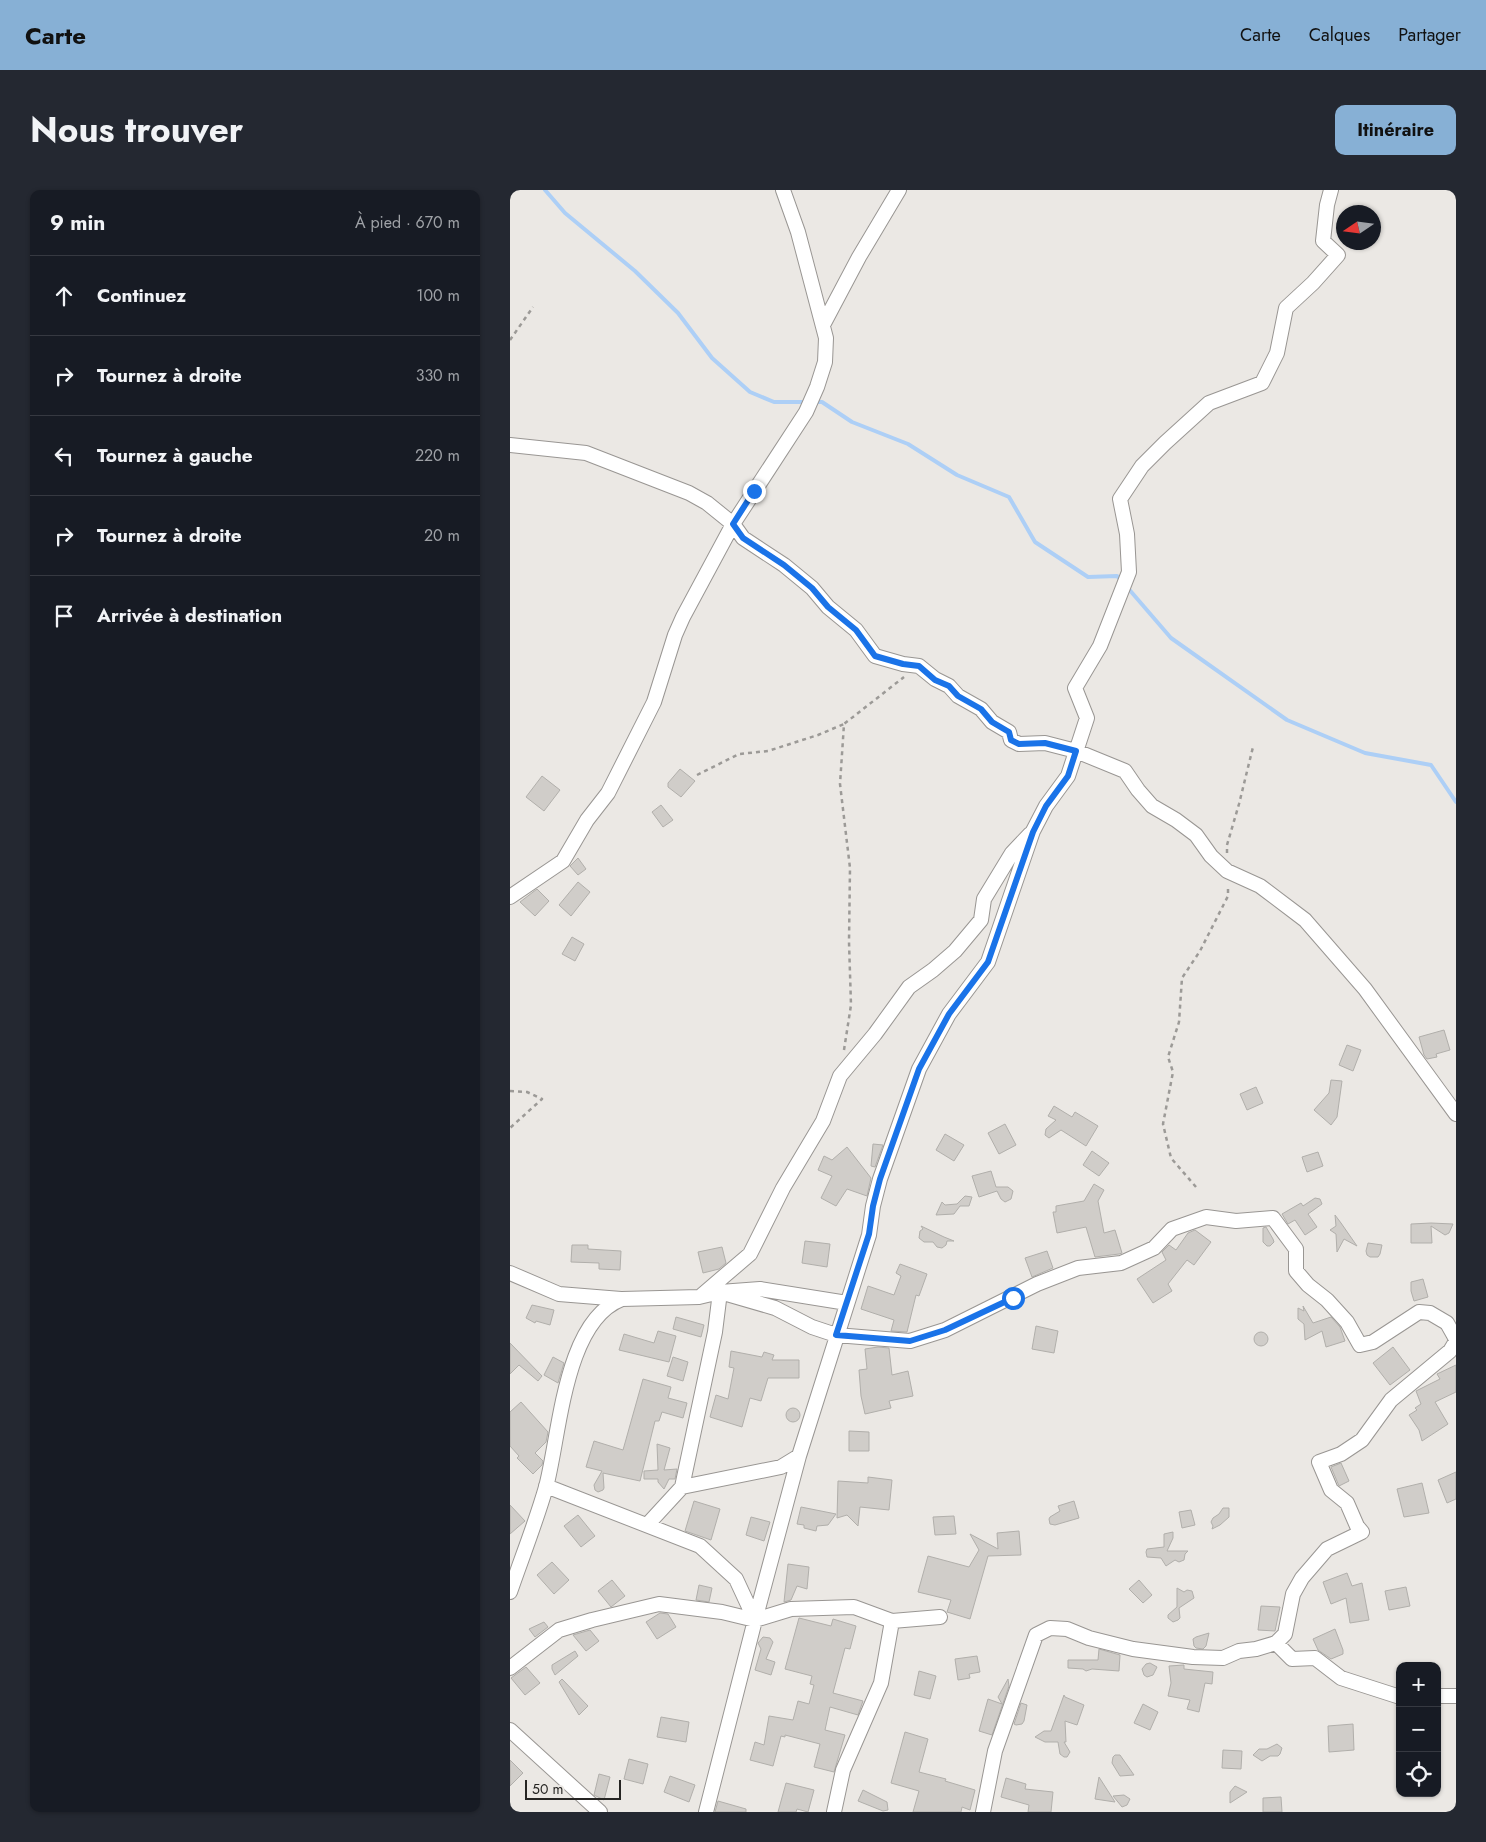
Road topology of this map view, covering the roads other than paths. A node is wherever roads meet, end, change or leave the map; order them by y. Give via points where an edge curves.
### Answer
1 (783, 190) edge
2 (899, 190) edge
3 (1331, 190) edge
4 (823, 324) junction
5 (510, 445) edge
6 (733, 524) junction
7 (1076, 751) junction
8 (1033, 832) junction
9 (510, 896) edge
10 (1456, 1114) edge
11 (510, 1273) edge
12 (720, 1292) junction
13 (699, 1297) junction
14 (622, 1299) junction
15 (847, 1303) junction
16 (836, 1335) junction
17 (1456, 1340) edge
18 (799, 1456) junction
19 (546, 1486) junction
20 (682, 1487) junction
21 (648, 1524) junction
22 (510, 1592) edge
23 (940, 1617) dead end
24 (755, 1620) junction
25 (892, 1621) junction
26 (1276, 1643) junction
27 (510, 1668) edge
28 (1396, 1696) edge
29 (1441, 1696) edge
30 (1456, 1696) edge
31 (510, 1730) edge
32 (600, 1812) edge
33 (706, 1812) edge
34 (834, 1812) edge
35 (983, 1812) edge

1 - 4 street
2 - 4 street
3 - 7 street via 1323,240 1338,255 1286,308 1277,353 1262,383 1209,403 1142,466 1120,499 1129,572 1100,646 1075,688 1087,718
4 - 6 street via 825,362 806,412
5 - 6 street via 586,453 603,459 707,503
6 - 7 street via 743,538 812,588 832,611 856,630 875,656 919,666 981,709 1019,744 1045,743
6 - 9 street via 683,617 654,702 608,793 563,861
7 - 8 street via 1068,776 1046,806
7 - 10 street via 1125,771 1152,806 1196,836 1228,871 1260,886 1305,920 1365,989
8 - 13 street via 1012,853 984,899 981,920 955,950 909,987 840,1076 822,1121 750,1254
8 - 15 street via 988,962 949,1014 919,1069 880,1179 869,1234
11 - 14 street via 559,1294
12 - 13 street
12 - 15 street via 760,1289
12 - 16 street via 775,1308
12 - 20 street
13 - 14 street
14 - 19 street via 611,1303 594,1319 580,1344 563,1398
15 - 16 street
16 - 17 street via 910,1341 945,1330 1037,1284 1078,1268 1121,1263 1154,1248 1172,1229 1206,1217 1236,1221 1273,1218 1296,1249 1296,1271 1347,1322 1360,1345 1373,1342 1419,1312 1430,1313 1447,1323
16 - 18 street
17 - 26 street via 1450,1351 1391,1400 1362,1440 1341,1454 1319,1462 1332,1490 1347,1503 1356,1526 1362,1532 1327,1549 1302,1578 1292,1594 1285,1634
18 - 20 street via 781,1467
18 - 24 street
19 - 21 street
19 - 22 street
20 - 21 street
21 - 24 street via 700,1546 736,1579
23 - 25 street
24 - 25 street via 791,1608 854,1608
24 - 27 street via 659,1604 559,1630
24 - 33 street
25 - 34 street via 881,1682 843,1770
26 - 28 street via 1292,1659 1315,1658 1341,1678
26 - 35 street via 1223,1658 1193,1657 1133,1649 1067,1629 1050,1628 1036,1635 995,1751
29 - 30 street
31 - 32 street

